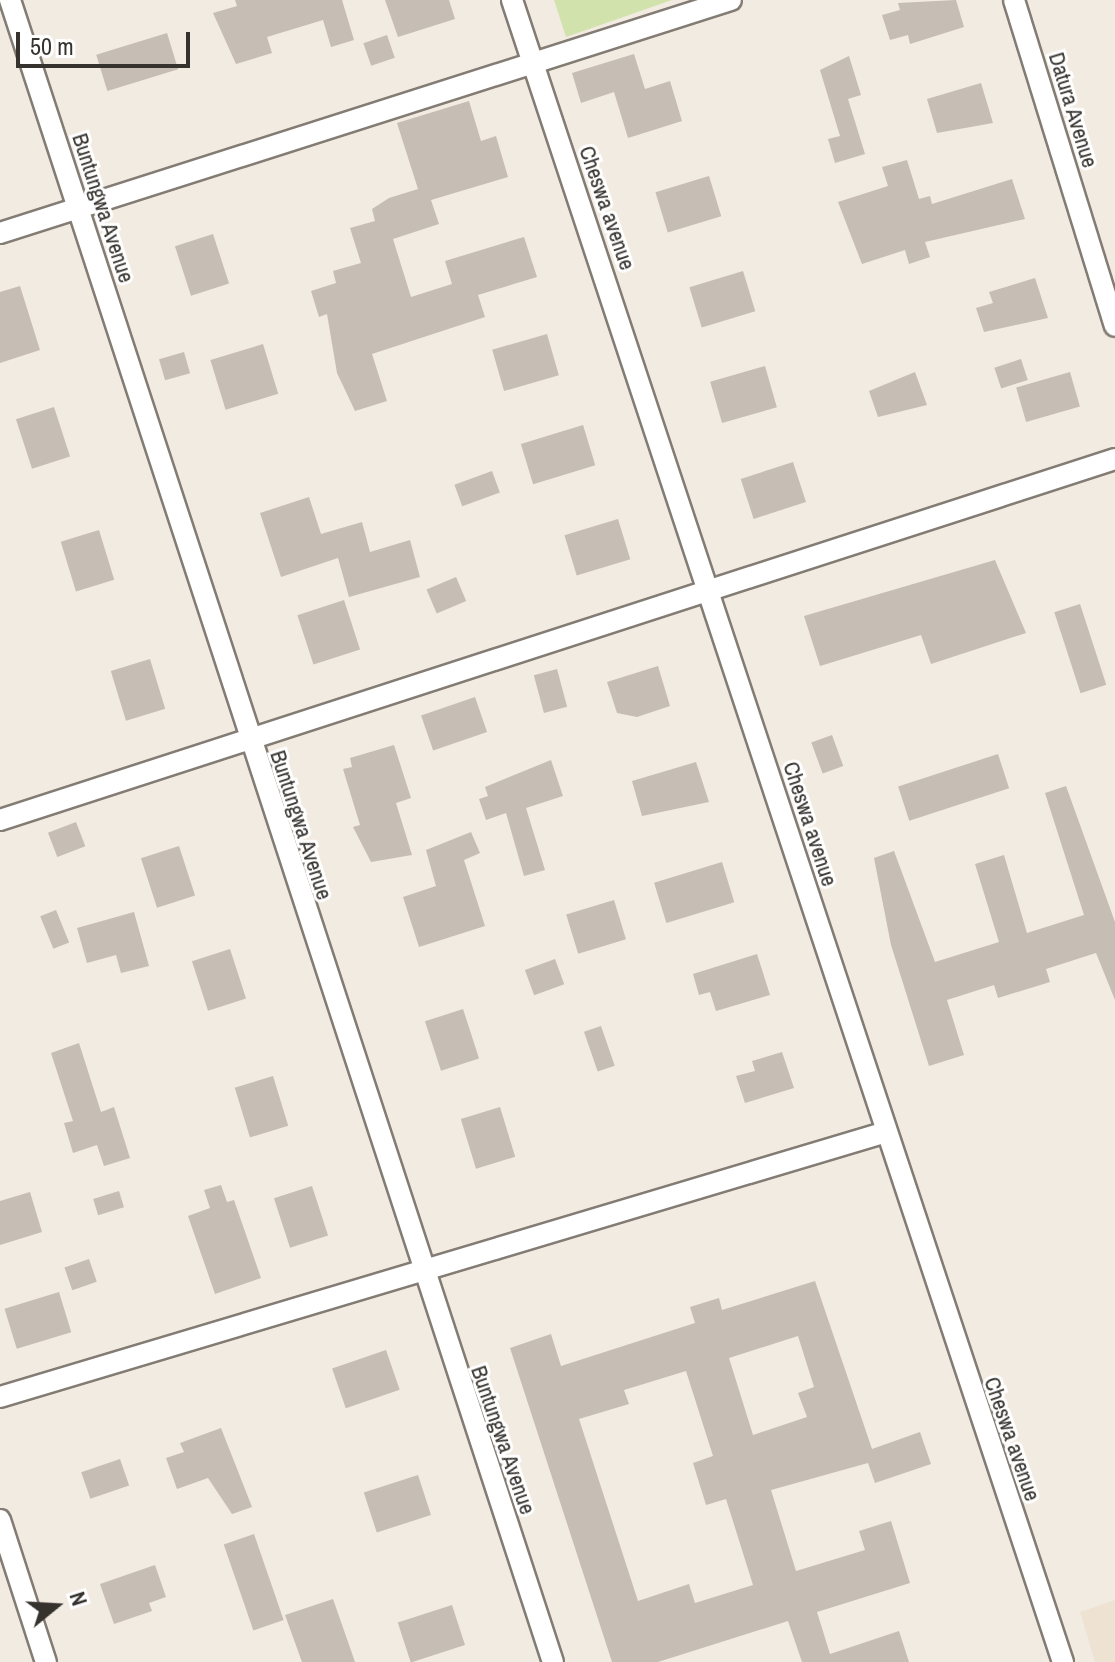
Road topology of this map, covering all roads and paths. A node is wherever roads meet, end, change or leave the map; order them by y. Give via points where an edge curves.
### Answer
1 (10, 0) edge
2 (512, 0) edge
3 (731, 0) edge
4 (1014, 0) edge
5 (534, 68) junction
6 (78, 209) junction
7 (0, 233) edge
8 (1115, 326) edge
9 (1115, 459) edge
10 (711, 592) junction
11 (248, 741) junction
12 (0, 820) edge
13 (883, 1133) junction
14 (421, 1269) junction
15 (0, 1397) edge
16 (0, 1520) edge
17 (46, 1662) edge
18 (553, 1662) edge
19 (1063, 1662) edge

1 - 6 street, Buntungwa Avenue
2 - 5 street, Cheswa avenue
3 - 5 street
4 - 8 street, Datura Avenue
5 - 6 street
5 - 10 street, Cheswa avenue
6 - 7 street
6 - 11 street, Buntungwa Avenue
9 - 10 street
10 - 11 street
10 - 13 street, Cheswa avenue
11 - 12 street
11 - 14 street, Buntungwa Avenue
13 - 14 street
13 - 19 street, Cheswa avenue
14 - 15 street
14 - 18 street, Buntungwa Avenue
16 - 17 street

